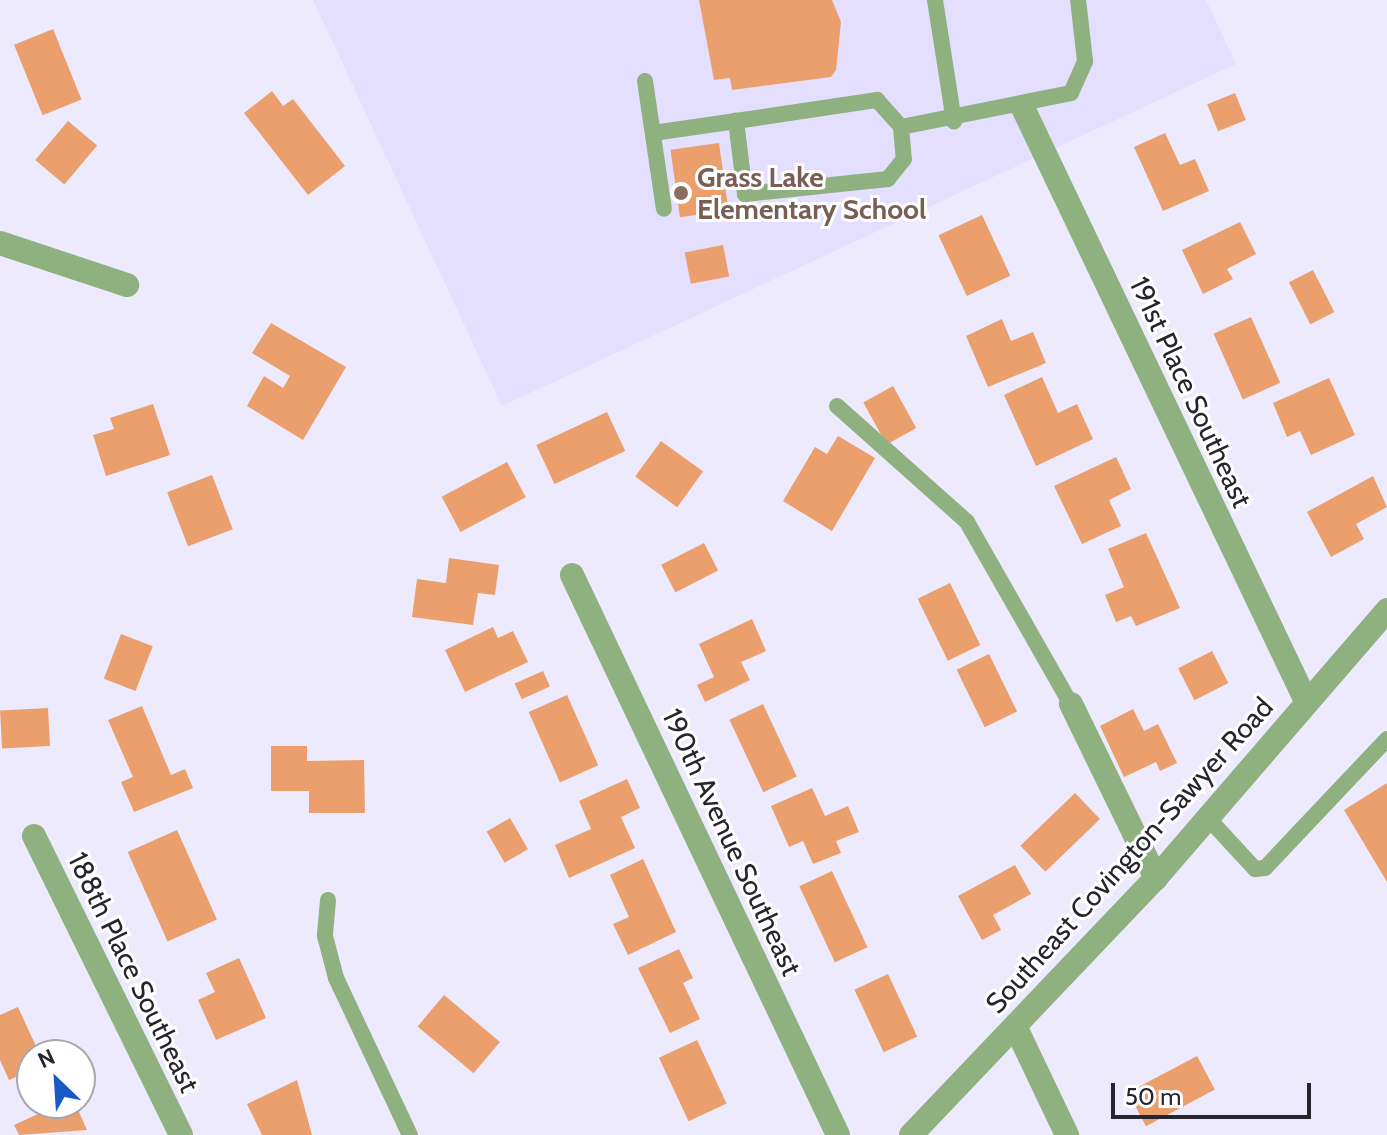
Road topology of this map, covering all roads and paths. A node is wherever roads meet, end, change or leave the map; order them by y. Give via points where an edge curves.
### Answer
1 (935, 0) edge
2 (1078, 0) edge
3 (645, 81) dead end
4 (1023, 108) junction
5 (736, 121) junction
6 (954, 122) junction
7 (901, 127) junction
8 (653, 133) junction
9 (664, 209) dead end
10 (0, 243) edge
11 (127, 285) dead end
12 (837, 406) dead end
13 (572, 575) dead end
14 (1387, 610) edge
15 (1306, 701) junction
16 (1071, 704) joint
17 (1387, 739) edge
18 (1207, 817) junction
19 (34, 836) dead end
20 (1156, 878) junction
21 (328, 900) dead end
22 (1016, 1028) junction
23 (181, 1135) edge
24 (410, 1135) edge
25 (838, 1135) edge
26 (911, 1135) edge
27 (1067, 1135) edge

1 - 6 lane
2 - 4 lane via 1080,81 1059,101
3 - 8 lane
4 - 6 lane
4 - 15 street, 191st Place Southeast
5 - 7 lane via 877,100
5 - 7 lane via 745,194 888,179 904,159
5 - 8 lane
6 - 7 lane
8 - 9 lane
10 - 11 street
12 - 16 lane via 967,522
13 - 25 street, 190th Avenue Southeast
14 - 15 street, Southeast Covington-Sawyer Road
15 - 18 street, Southeast Covington-Sawyer Road
16 - 20 street
17 - 18 lane via 1265,868 1255,869
18 - 20 street, Southeast Covington-Sawyer Road
19 - 23 street, 188th Place Southeast
20 - 22 street, Southeast Covington-Sawyer Road
21 - 24 lane via 325,936 336,978
22 - 26 street, Southeast Covington-Sawyer Road
22 - 27 street

